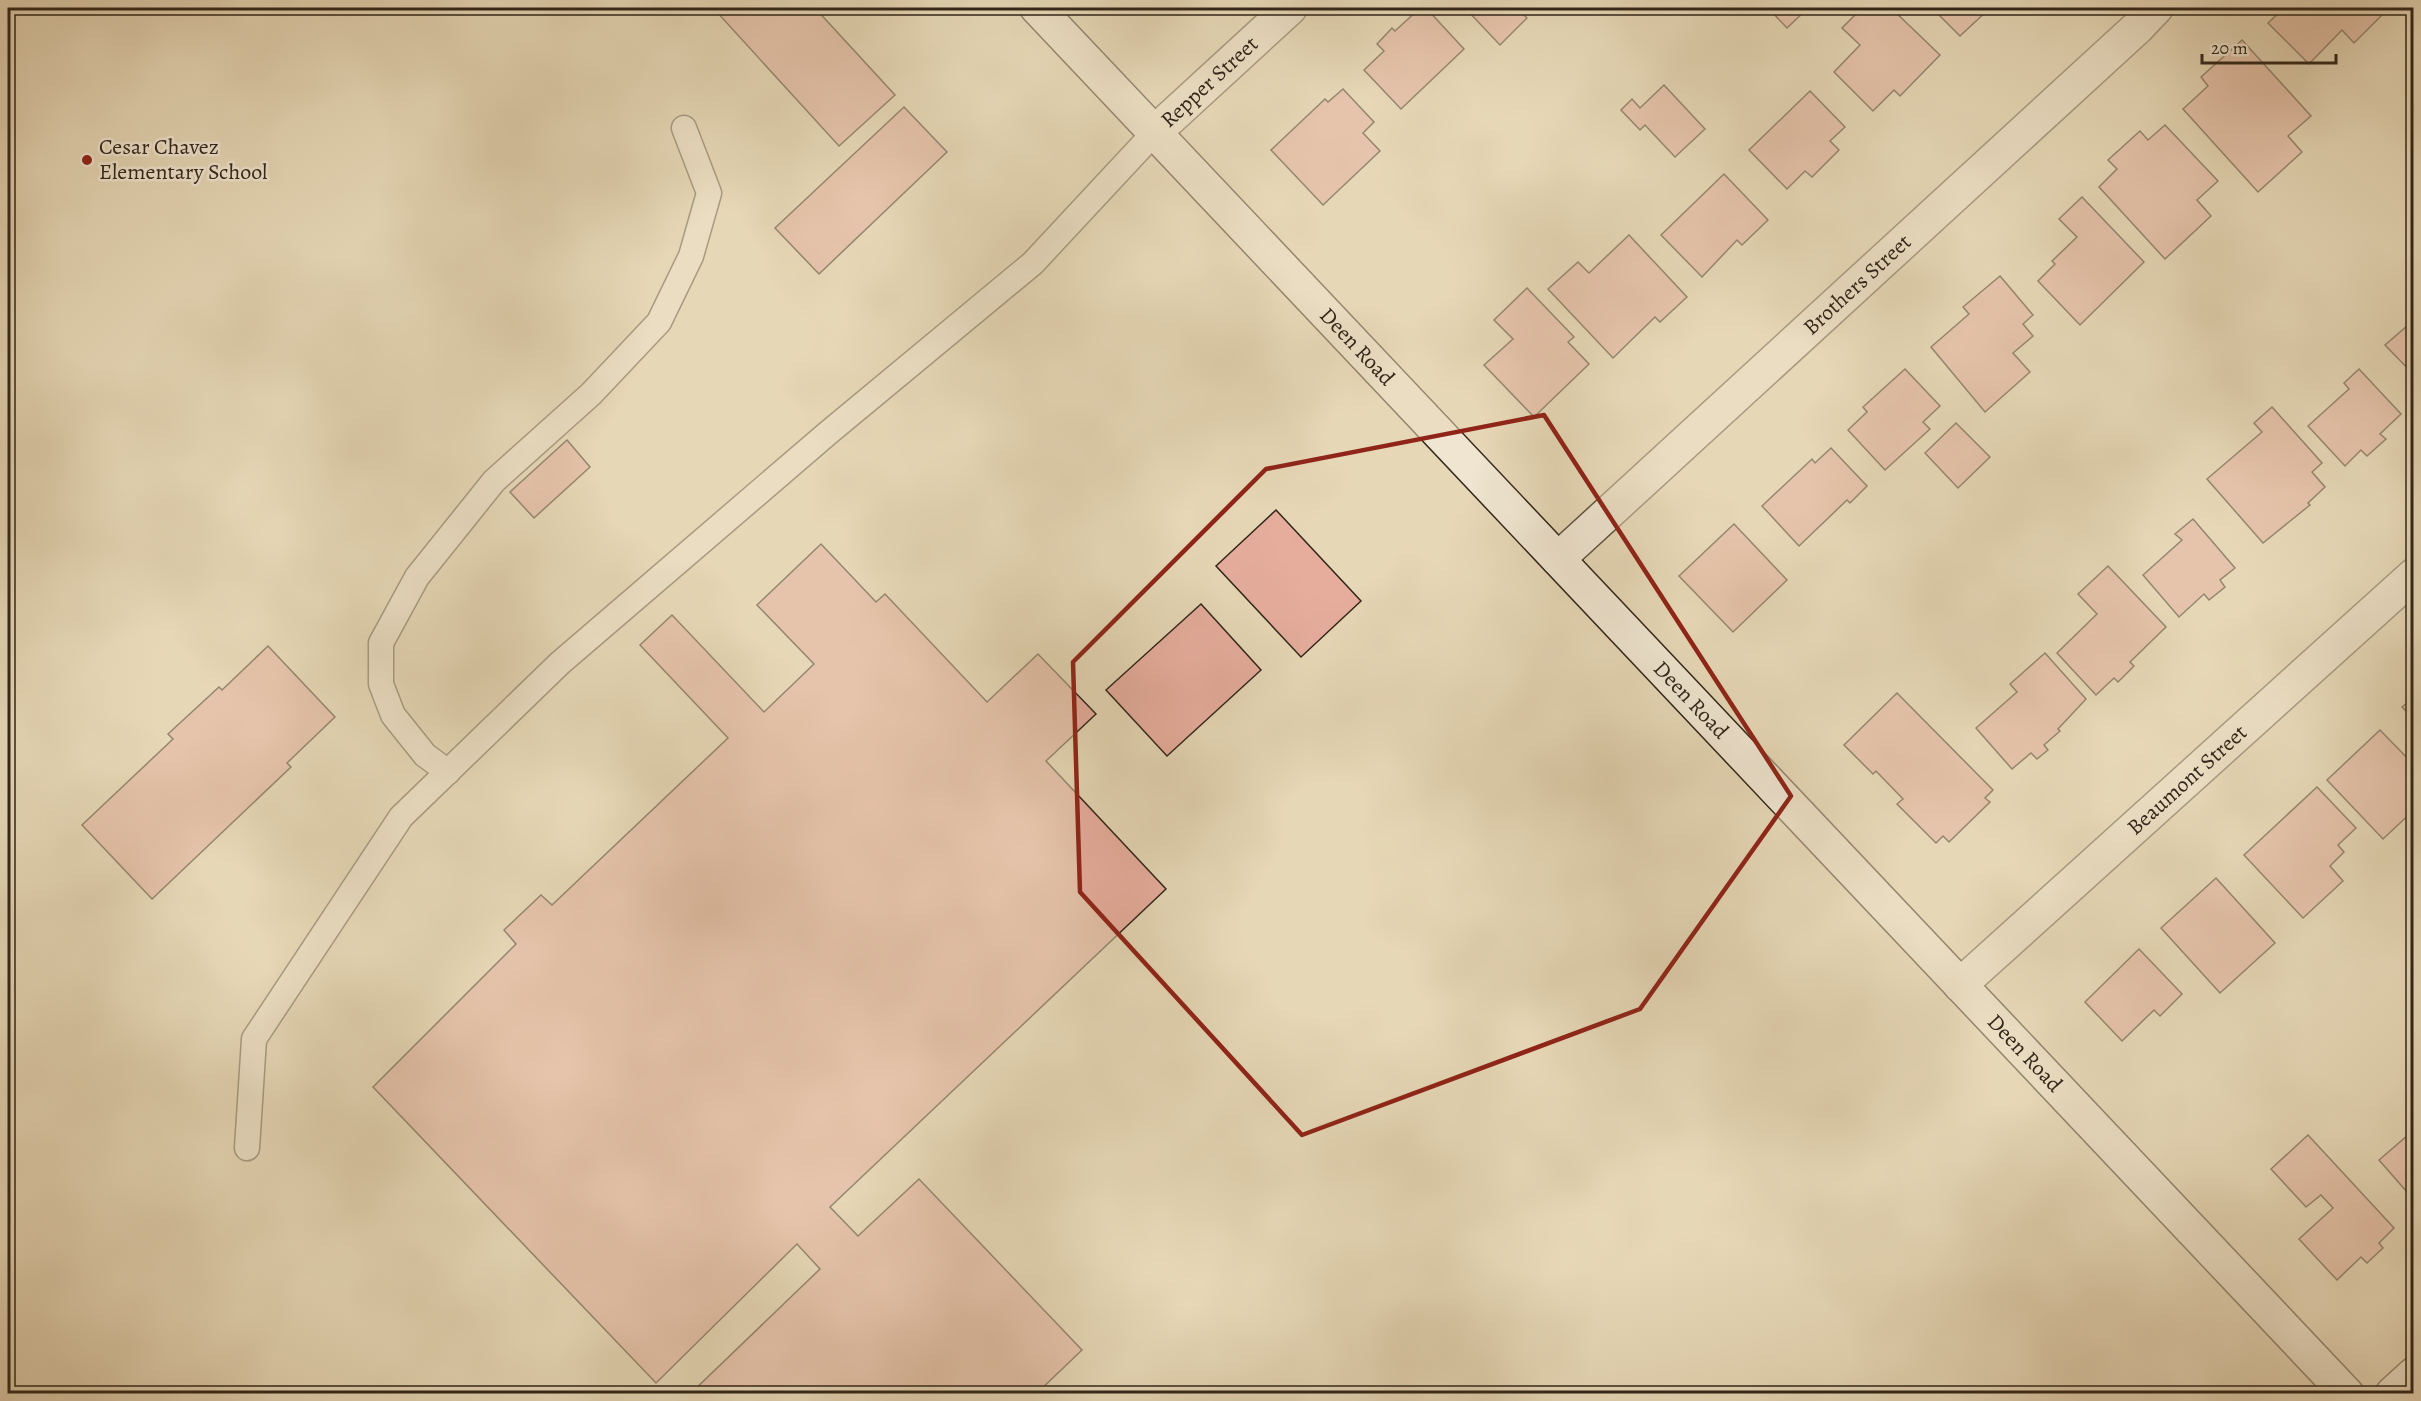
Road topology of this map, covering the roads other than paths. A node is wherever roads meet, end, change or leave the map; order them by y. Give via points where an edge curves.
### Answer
1 (1037, 8) edge
2 (1290, 8) edge
3 (2156, 8) edge
4 (684, 128) dead end
5 (1155, 132) junction
6 (1558, 559) junction
7 (2414, 575) edge
8 (448, 772) junction
9 (1960, 985) junction
10 (247, 1148) dead end
11 (2414, 1374) edge
12 (2347, 1394) edge
13 (2392, 1394) edge

1 - 5 main road, Deen Road
2 - 5 main road, Repper Street
3 - 6 main road, Brothers Street
4 - 8 lane via 709,193 691,256 659,322 591,394 494,481 417,577 381,643 381,684 393,715 425,755
5 - 6 main road, Deen Road
5 - 8 lane via 1033,263 560,663
6 - 9 main road, Deen Road
7 - 9 main road, Beaumont Street
8 - 10 lane via 401,817 254,1039
9 - 12 main road, Deen Road
11 - 13 main road

